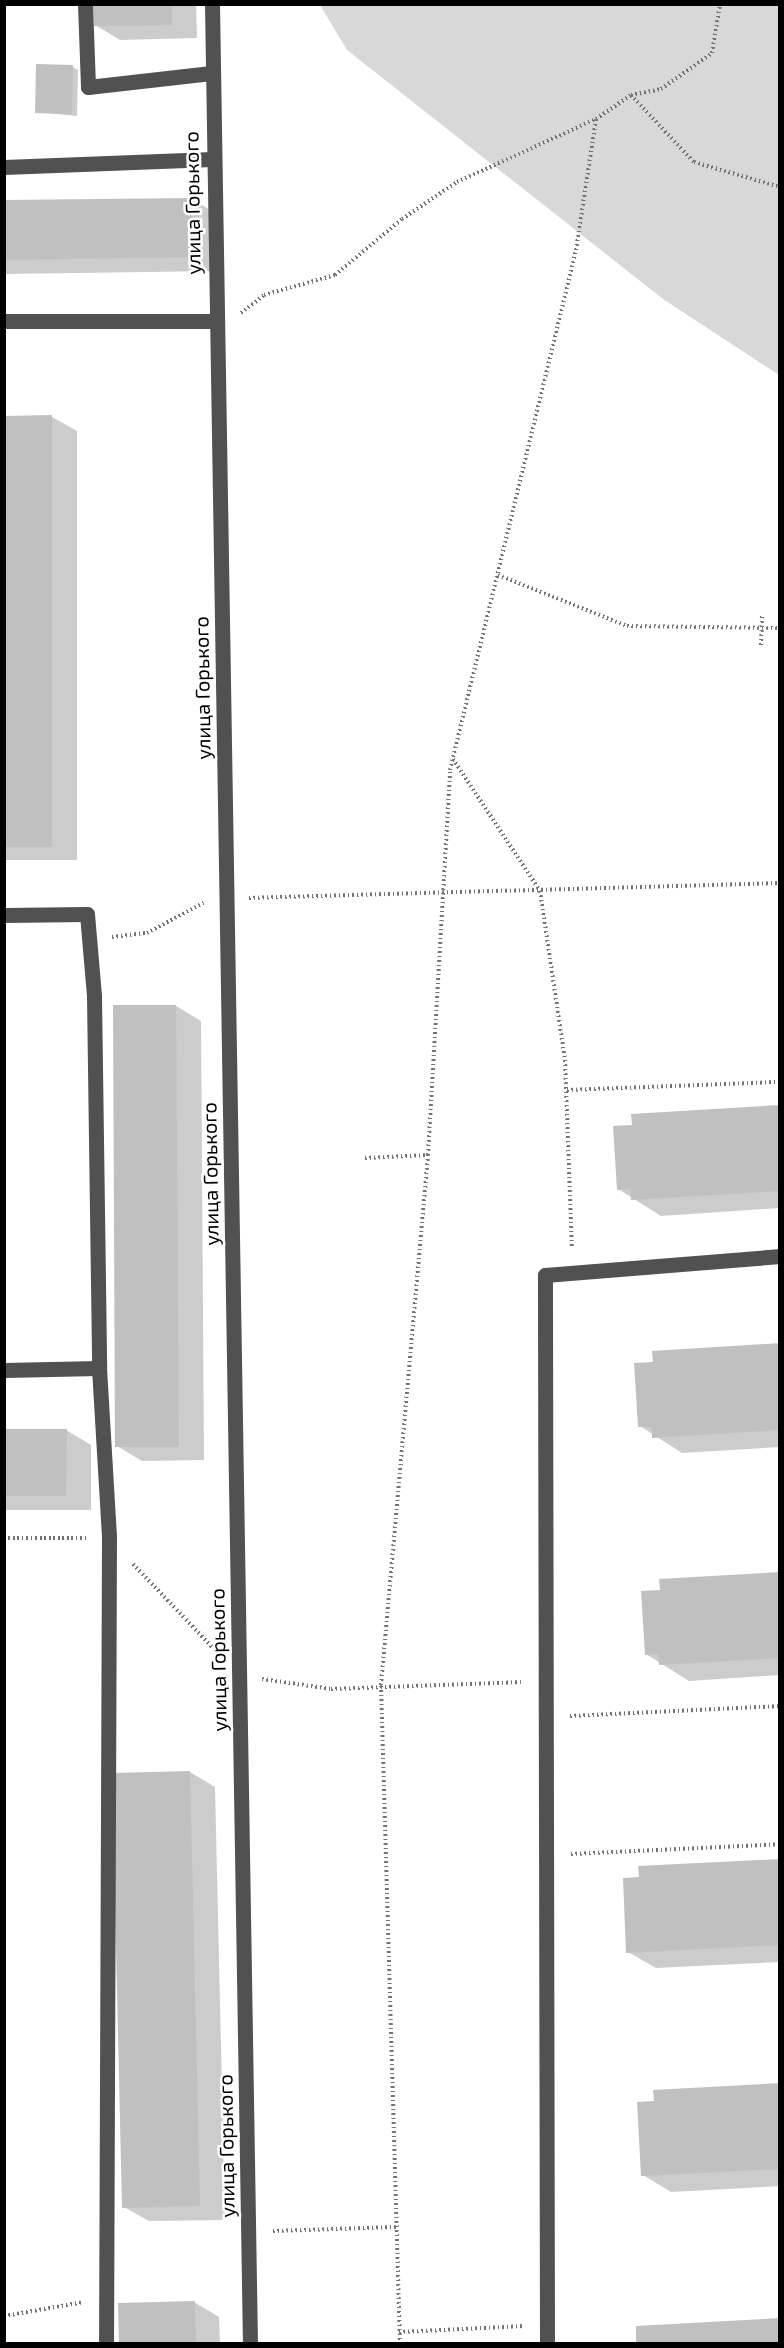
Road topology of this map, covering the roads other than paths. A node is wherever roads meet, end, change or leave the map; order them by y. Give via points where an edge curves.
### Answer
1 (85, 4) edge
2 (212, 4) edge
3 (211, 73) junction
4 (212, 159) junction
5 (4, 167) edge
6 (4, 321) edge
7 (215, 327) junction
8 (4, 915) edge
9 (780, 1256) edge
10 (99, 1368) junction
11 (4, 1370) edge
12 (106, 2343) edge
13 (250, 2343) edge
14 (548, 2343) edge

1 - 3 street via 88,87
2 - 3 street, улица Горького
3 - 4 street, улица Горького
4 - 5 street
4 - 7 street, улица Горького
6 - 7 street
7 - 13 street, улица Горького
8 - 10 street via 87,914 94,996
9 - 14 street via 545,1275
10 - 11 street
10 - 12 street via 109,1538

